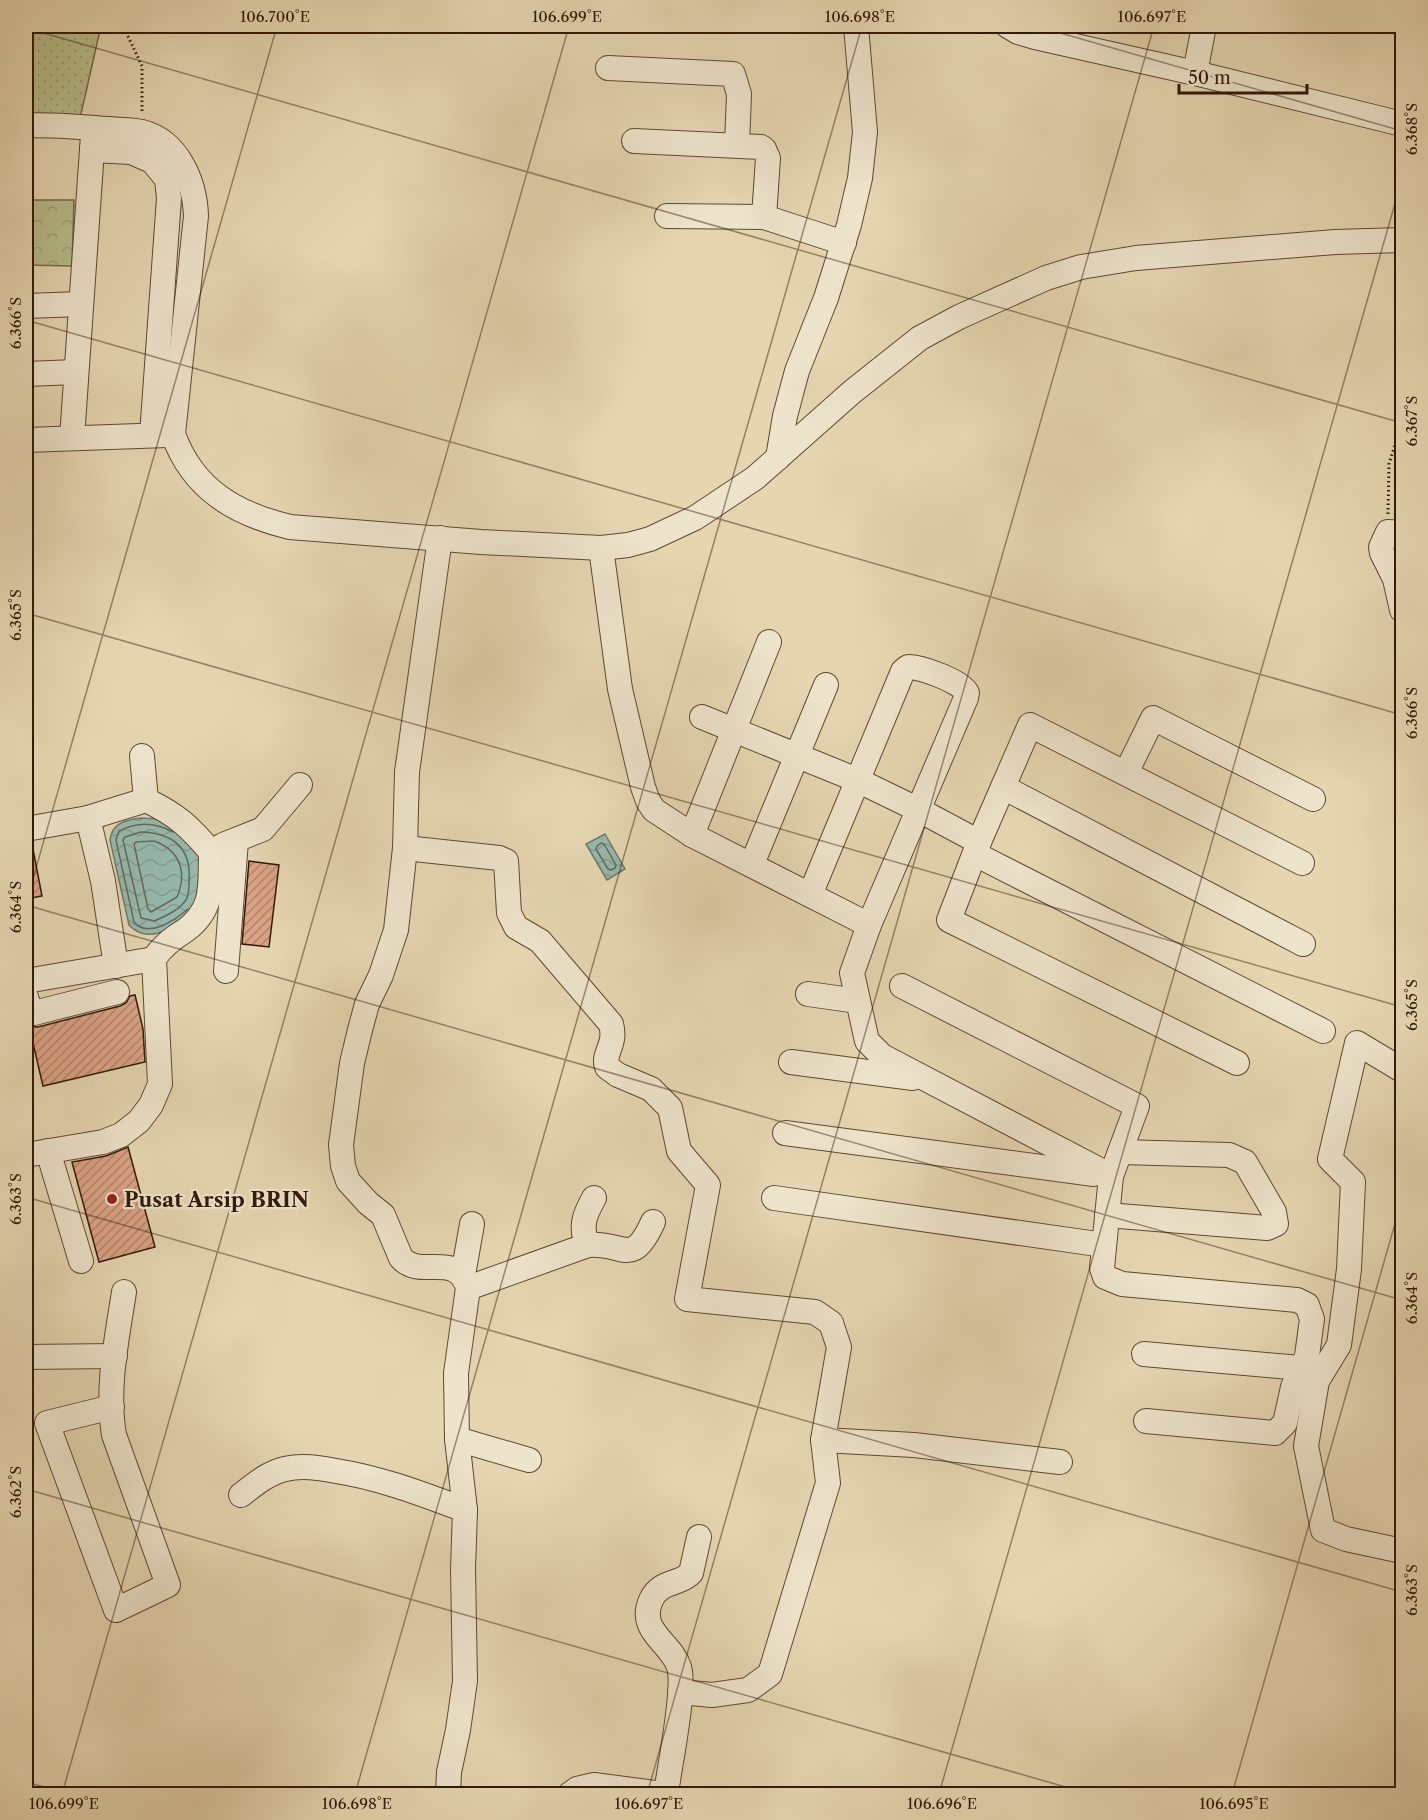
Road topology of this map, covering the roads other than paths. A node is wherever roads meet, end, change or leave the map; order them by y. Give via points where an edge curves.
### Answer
1 (856, 26) edge
2 (1008, 26) edge
3 (1204, 26) edge
4 (608, 68) dead end
5 (1195, 72) junction
6 (1402, 124) edge
7 (26, 125) edge
8 (92, 139) junction
9 (634, 141) dead end
10 (737, 145) junction
11 (667, 216) dead end
12 (764, 217) junction
13 (1402, 240) edge
14 (844, 243) junction
15 (81, 304) junction
16 (26, 306) edge
17 (76, 372) junction
18 (26, 374) edge
19 (162, 435) junction
20 (72, 438) junction
21 (26, 440) edge
22 (778, 458) junction
23 (1395, 532) edge
24 (440, 538) junction
25 (601, 548) junction
26 (1402, 610) edge
27 (770, 642) dead end
28 (826, 685) dead end
29 (702, 717) dead end
30 (734, 730) junction
31 (142, 756) dead end
32 (797, 756) junction
33 (1126, 774) junction
34 (857, 780) junction
35 (300, 785) dead end
36 (1003, 787) junction
37 (1313, 799) dead end
38 (146, 800) junction
39 (920, 810) junction
40 (88, 818) junction
41 (26, 829) edge
42 (692, 835) junction
43 (236, 841) junction
44 (405, 848) junction
45 (977, 848) junction
46 (211, 852) junction
47 (1302, 863) dead end
48 (752, 864) junction
49 (810, 895) junction
50 (869, 925) junction
51 (1303, 944) dead end
52 (154, 959) junction
53 (116, 966) junction
54 (226, 971) dead end
55 (26, 981) edge
56 (902, 986) dead end
57 (117, 992) dead end
58 (808, 994) dead end
59 (26, 997) edge
60 (858, 1001) junction
61 (1323, 1031) dead end
62 (790, 1062) dead end
63 (1237, 1063) dead end
64 (1402, 1070) edge
65 (929, 1080) junction
66 (785, 1132) dead end
67 (1120, 1152) junction
68 (37, 1153) edge
69 (1111, 1176) junction
70 (594, 1198) dead end
71 (774, 1198) dead end
72 (1107, 1215) junction
73 (653, 1222) dead end
74 (472, 1224) dead end
75 (588, 1245) junction
76 (1104, 1245) junction
77 (81, 1261) dead end
78 (466, 1282) junction
79 (124, 1292) dead end
80 (1144, 1354) dead end
81 (115, 1356) junction
82 (26, 1357) edge
83 (1300, 1368) junction
84 (112, 1407) junction
85 (1146, 1421) dead end
86 (457, 1440) junction
87 (823, 1440) junction
88 (529, 1460) dead end
89 (1060, 1462) dead end
90 (242, 1495) dead end
91 (465, 1510) junction
92 (699, 1537) dead end
93 (1402, 1551) edge
94 (680, 1692) junction
95 (448, 1794) edge
96 (570, 1794) edge
97 (665, 1794) edge

1 - 14 street via 865,132 861,178
2 - 5 street via 1035,37
3 - 5 street
4 - 10 street via 733,74 739,94
5 - 6 street
7 - 8 street
8 - 15 street
8 - 19 street via 152,161 167,179
8 - 19 street via 142,132 161,141 175,155 192,184 196,202 192,255
9 - 10 street
10 - 12 street via 761,147 767,153
11 - 12 street
12 - 14 street
13 - 22 street via 1136,258 1092,264 1046,278 920,338
14 - 22 street via 797,371
15 - 16 street
15 - 17 street
17 - 18 street
17 - 20 street
19 - 20 street
19 - 24 street via 223,501 259,519 290,527
20 - 21 street
22 - 25 street via 755,478 672,530 650,539
23 - 26 street via 1381,547 1395,579
24 - 25 street
24 - 44 street via 408,772
25 - 42 street via 620,689 643,787 654,810
27 - 30 street
28 - 32 street
29 - 30 street
30 - 32 street
30 - 42 street
31 - 38 street
32 - 34 street
32 - 48 street
33 - 36 street via 1030,725
33 - 37 street via 1153,718
33 - 47 street
34 - 39 street
34 - 39 street via 903,671 908,667 919,668 961,685 966,698
34 - 49 street
35 - 43 street via 263,829
36 - 45 street
36 - 51 street
38 - 40 street
38 - 46 street via 187,824
39 - 45 street
39 - 50 street
40 - 41 street
40 - 53 street via 103,881
42 - 48 street
43 - 46 street
43 - 54 street
44 - 78 street via 396,930 362,1022 340,1145 348,1181 383,1215 406,1263 454,1269
44 - 87 street via 506,861 512,921 540,942 611,1024 613,1039 607,1067 651,1089 670,1108 679,1151 708,1185 687,1299 815,1312 831,1323 838,1347
45 - 61 street
45 - 63 street via 949,920
46 - 52 street via 206,909 196,922 159,950
48 - 49 street
49 - 50 street
50 - 60 street via 852,973
52 - 53 street
52 - 68 street via 160,1084 151,1105 121,1135 103,1142
53 - 55 street
56 - 67 street via 1137,1106
57 - 59 street via 34,1013
58 - 60 street
60 - 65 street via 867,1041 882,1056
62 - 65 street
64 - 93 street via 1357,1042 1330,1159 1353,1182 1340,1345 1317,1381 1306,1446 1323,1530
65 - 69 street
66 - 69 street
67 - 69 street
67 - 72 street via 1229,1155 1245,1162 1274,1212 1276,1224 1267,1228
68 - 77 street
69 - 72 street
70 - 75 street via 583,1227
71 - 76 street
72 - 76 street
73 - 75 street via 645,1241 634,1248
74 - 78 street
75 - 78 street
76 - 83 street via 1101,1268 1105,1277 1122,1284 1297,1300 1306,1305 1312,1319 1307,1356
78 - 86 street via 456,1373
79 - 81 street
80 - 83 street
81 - 82 street
81 - 84 street
83 - 85 street via 1285,1423 1275,1433
84 - 84 street via 47,1423 116,1610 168,1585 114,1435
86 - 88 street
86 - 91 street
87 - 89 street via 914,1445
87 - 94 street via 828,1483 770,1674 748,1690 712,1695
90 - 91 street via 272,1474 312,1467 377,1479
91 - 95 street via 465,1681
92 - 94 street via 691,1573 658,1589 648,1610 652,1630 680,1668
94 - 97 street
96 - 97 street via 594,1785

